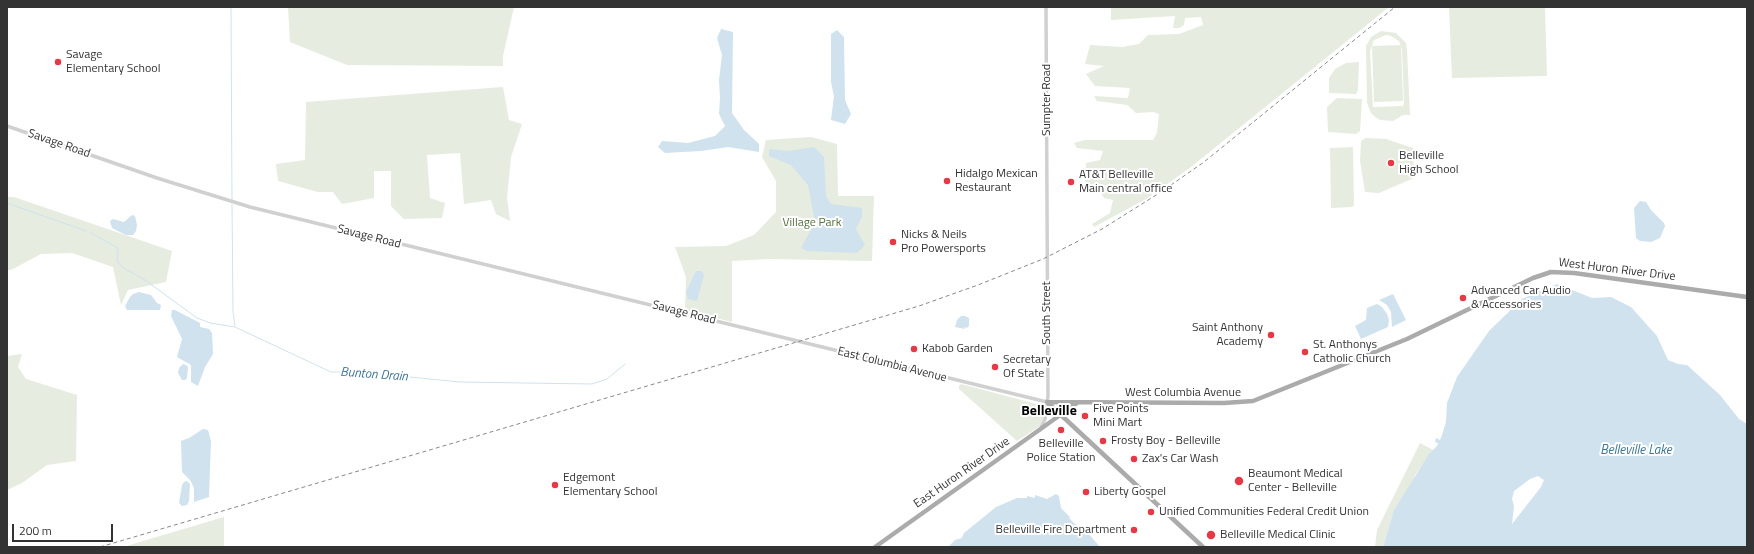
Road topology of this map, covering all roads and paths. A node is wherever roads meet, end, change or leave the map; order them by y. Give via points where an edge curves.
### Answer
1 (1046, 7) edge
2 (7, 126) edge
3 (1047, 194) joint
4 (1747, 297) edge
5 (1490, 300) joint
6 (738, 326) joint
7 (1047, 402) junction
8 (1077, 403) junction
9 (1061, 414) junction
10 (1039, 431) junction
11 (875, 547) edge
12 (1203, 547) edge

1 - 3 street, Sumpter Road
2 - 6 street, Savage Road via 226,200
3 - 7 street, South Street
4 - 5 main road, West Huron River Drive via 1557,272 1533,278
5 - 8 main road, West Columbia Avenue via 1396,344 1253,401
6 - 7 street, East Columbia Avenue
7 - 8 main road, West Columbia Avenue
7 - 9 main road
7 - 10 street, South Street via 1045,419
8 - 9 main road, East Huron River Drive
9 - 10 main road, East Huron River Drive
9 - 12 main road
10 - 11 main road, East Huron River Drive

